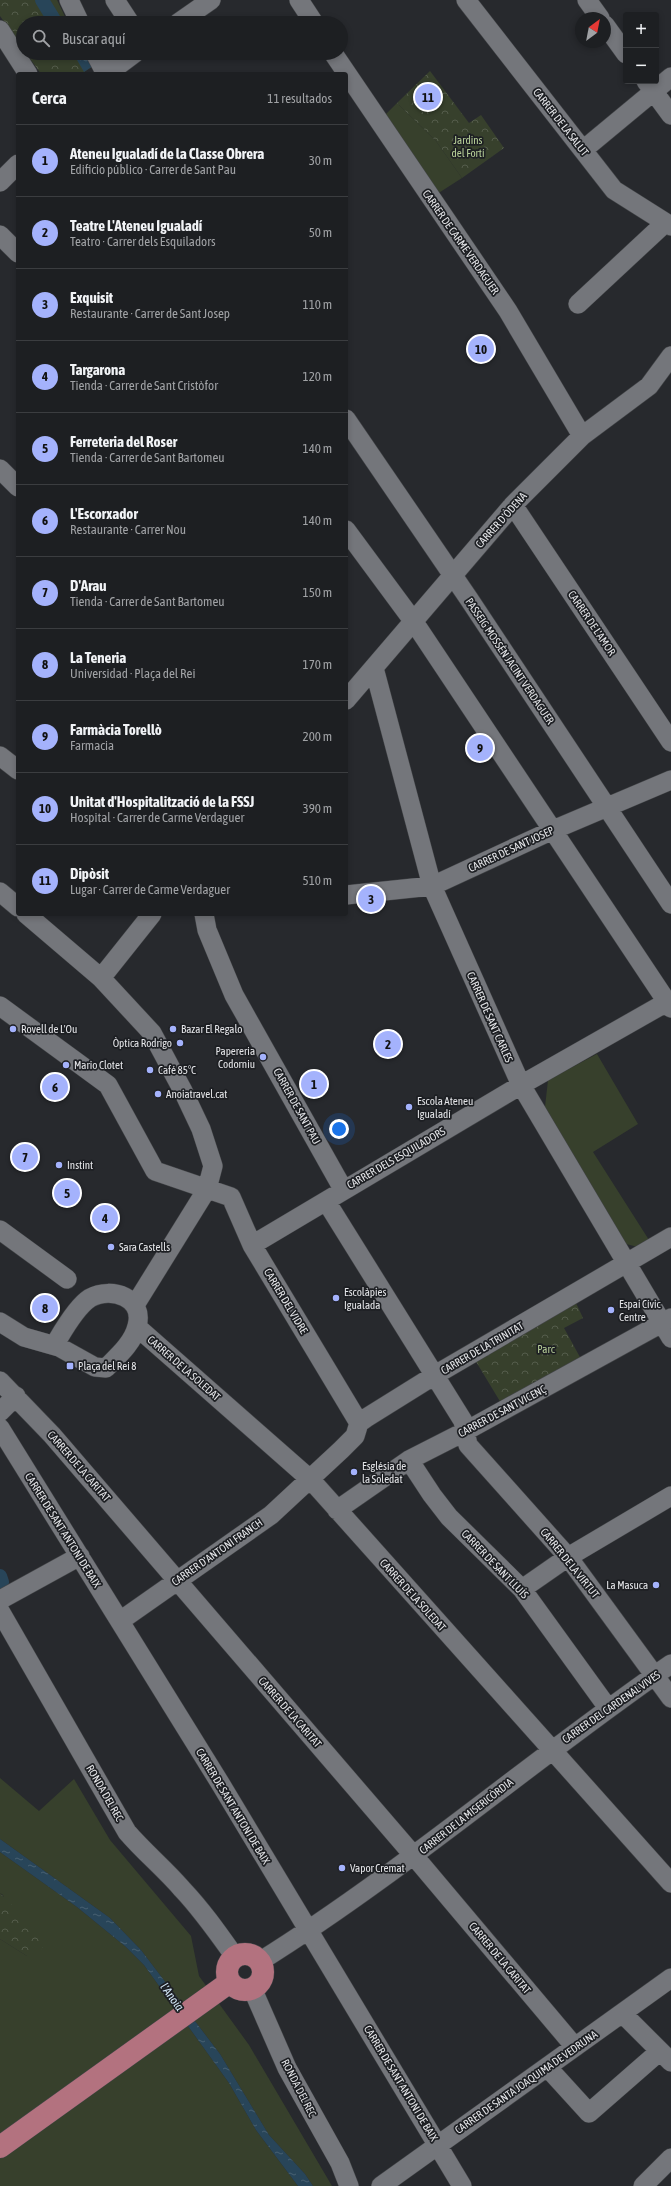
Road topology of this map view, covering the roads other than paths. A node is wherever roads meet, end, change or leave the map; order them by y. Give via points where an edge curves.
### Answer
1 (69, 0) edge
2 (115, 0) edge
3 (211, 0) edge
4 (299, 0) edge
5 (466, 0) edge
6 (587, 0) edge
7 (596, 12) edge
8 (77, 16) edge
9 (125, 16) edge
10 (188, 16) edge
11 (309, 16) edge
12 (0, 30) edge
13 (611, 33) edge
14 (623, 50) edge
15 (16, 55) edge
16 (19, 60) edge
17 (100, 60) edge
18 (126, 60) edge
19 (338, 60) edge
20 (26, 72) edge
21 (106, 72) edge
22 (110, 72) edge
23 (346, 72) edge
24 (348, 75) edge
25 (671, 78) edge
26 (650, 86) edge
27 (671, 115) edge
28 (583, 150) junction
29 (16, 166) edge
30 (0, 182) edge
31 (668, 225) edge
32 (0, 235) edge
33 (16, 251) edge
34 (578, 304) dead end
35 (671, 356) edge
36 (348, 422) edge
37 (582, 436) junction
38 (0, 469) edge
39 (16, 485) edge
40 (513, 505) junction
41 (348, 533) edge
42 (452, 575) junction
43 (414, 622) junction
44 (374, 668) junction
45 (350, 688) edge
46 (671, 742) edge
47 (0, 756) edge
48 (16, 768) edge
49 (671, 780) edge
50 (608, 808) junction
51 (553, 830) junction
52 (432, 886) junction
53 (0, 892) edge
54 (348, 895) edge
55 (671, 904) edge
56 (16, 905) edge
57 (28, 916) edge
58 (150, 916) edge
59 (204, 916) edge
60 (101, 978) junction
61 (669, 1005) edge
62 (0, 1006) edge
63 (521, 1085) junction
64 (207, 1189) junction
65 (343, 1189) junction
66 (326, 1201) junction
67 (0, 1230) edge
68 (671, 1237) edge
69 (252, 1245) junction
70 (626, 1264) junction
71 (67, 1278) dead end
72 (135, 1305) junction
73 (0, 1322) edge
74 (668, 1326) edge
75 (137, 1327) junction
76 (59, 1347) junction
77 (435, 1375) junction
78 (0, 1381) edge
79 (16, 1396) junction
80 (0, 1412) edge
81 (359, 1423) junction
82 (0, 1428) edge
83 (464, 1432) junction
84 (409, 1460) junction
85 (311, 1480) junction
86 (671, 1496) edge
87 (337, 1510) junction
88 (80, 1556) junction
89 (568, 1557) junction
90 (177, 1580) junction
91 (522, 1589) junction
92 (0, 1600) edge
93 (0, 1611) edge
94 (120, 1621) junction
95 (671, 1664) edge
96 (655, 1676) junction
97 (671, 1698) edge
98 (608, 1708) junction
99 (552, 1749) junction
100 (414, 1856) junction
101 (671, 1883) edge
102 (309, 1930) junction
103 (235, 1957) junction
104 (259, 1962) junction
105 (671, 1978) edge
106 (223, 1986) junction
107 (252, 1988) junction
108 (623, 2014) junction
109 (575, 2047) junction
110 (665, 2056) edge
111 (548, 2068) junction
112 (6, 2143) edge
113 (438, 2144) junction
114 (671, 2158) edge
115 (349, 2186) edge
116 (381, 2186) edge
117 (462, 2186) edge
118 (643, 2186) edge

1 - 8 street
2 - 9 street
3 - 10 street
4 - 11 street
5 - 28 street, CARRER DE LA SALUT
6 - 7 street
12 - 15 street
13 - 14 street
16 - 20 street
17 - 21 street
18 - 22 street
19 - 23 street, CARRER DE CARME VERDAGUER
24 - 37 street, CARRER DE CARME VERDAGUER via 508,311
25 - 26 street
26 - 27 street
26 - 28 street
28 - 31 street, CARRER DE LA SALUT via 614,190
29 - 30 street
31 - 34 street
32 - 33 street
35 - 37 street, CARRER D'ÒDENA via 649,386
36 - 42 street, PASSEIG MOSSÈN JACINT VERDAGUER
37 - 40 street, CARRER D'ÒDENA
38 - 39 street
40 - 42 street, CARRER D'ÒDENA
40 - 46 street, CARRER DE L'AMOR
41 - 43 street
42 - 43 street, CARRER D'ÒDENA
42 - 50 street, PASSEIG MOSSÈN JACINT VERDAGUER
43 - 44 street, CARRER D'ÒDENA
43 - 51 street
44 - 45 street, CARRER D'ÒDENA
44 - 52 street, CARRER DE SANT CARLES
47 - 48 street
49 - 50 street, CARRER DE SANT JOSEP
50 - 51 street, CARRER DE SANT JOSEP
50 - 55 street, PASSEIG MOSSÈN JACINT VERDAGUER
51 - 52 street, CARRER DE SANT JOSEP
51 - 61 street
52 - 54 street, CARRER DE SANT JOSEP
52 - 63 street, CARRER DE SANT CARLES
53 - 56 street
57 - 60 street
58 - 60 street
59 - 65 street, CARRER DE SANT PAU via 207,930 234,995
60 - 64 street via 152,1033 183,1090 201,1129 213,1166
61 - 63 street, CARRER DELS ESQUILADORS
62 - 64 street, CARRER DEL VIDRE via 108,1085 155,1172
63 - 65 street, CARRER DELS ESQUILADORS
63 - 70 street, CARRER DE SANT CARLES
64 - 69 street, CARRER DEL VIDRE via 231,1197
64 - 72 street
65 - 66 street, CARRER DELS ESQUILADORS
66 - 69 street, CARRER DELS ESQUILADORS
66 - 77 street, CARRER DE LA VIRTUT
67 - 71 street
68 - 70 street, CARRER DE LA TRINITAT
69 - 81 street, CARRER DEL VIDRE
70 - 74 street, CARRER DE SANT CARLES
70 - 77 street, CARRER DE LA TRINITAT
72 - 75 street via 139,1317
72 - 76 street via 113,1292 89,1299 58,1339
73 - 76 street via 24,1337
74 - 83 street, CARRER DE SANT VICENÇ
75 - 76 street via 128,1344 106,1368 95,1367
75 - 85 street, CARRER DE LA SOLEDAT
77 - 81 street, CARRER DE LA TRINITAT
77 - 83 street, CARRER DE LA VIRTUT via 463,1421
78 - 79 street, CARRER DE LA CARITAT
79 - 80 street
79 - 90 street, CARRER DE LA CARITAT
81 - 85 street via 355,1436
82 - 88 street, CARRER DE SANT ANTONI DE BAIX
83 - 84 street, CARRER DE SANT VICENÇ
83 - 89 street, CARRER DE LA VIRTUT via 468,1445
84 - 87 street, CARRER DE SANT VICENÇ
84 - 91 street, CARRER DE SANT LLUÍS via 449,1517
85 - 87 street, CARRER DE LA SOLEDAT
85 - 90 street, CARRER D'ANTONI FRANCH via 271,1515
86 - 89 street
87 - 99 street, CARRER DE LA SOLEDAT
88 - 92 street
88 - 94 street, CARRER DE SANT ANTONI DE BAIX
89 - 91 street
89 - 96 street, CARRER DE LA VIRTUT
90 - 94 street, CARRER D'ANTONI FRANCH
90 - 100 street, CARRER DE LA CARITAT
91 - 98 street, CARRER DE SANT LLUÍS
93 - 103 street, RONDA DEL REC via 127,1832 146,1855 182,1888
94 - 102 street, CARRER DE SANT ANTONI DE BAIX
95 - 96 street, CARRER DEL CARDENAL VIVES
96 - 97 street, CARRER DE LA VIRTUT
96 - 98 street, CARRER DEL CARDENAL VIVES
98 - 99 street, CARRER DEL CARDENAL VIVES
99 - 100 street, CARRER DE LA MISERICÒRDIA
99 - 101 street, CARRER DE LA SOLEDAT
100 - 102 street, CARRER DE LA MISERICÒRDIA
100 - 109 street, CARRER DE LA CARITAT
102 - 104 street, CARRER DE LA MISERICÒRDIA
102 - 113 street, CARRER DE SANT ANTONI DE BAIX
103 - 104 main road via 248,1954
103 - 106 main road via 227,1968
104 - 107 main road via 262,1977
105 - 108 street, CARRER DE SANTA JOAQUIMA DE VEDRUNA
106 - 107 main road
106 - 112 main road
107 - 115 street, RONDA DEL REC via 287,2068 340,2163
108 - 109 street, CARRER DE SANTA JOAQUIMA DE VEDRUNA
108 - 110 street
109 - 111 street, CARRER DE SANTA JOAQUIMA DE VEDRUNA
110 - 111 street via 589,2113
111 - 113 street, CARRER DE SANTA JOAQUIMA DE VEDRUNA
113 - 116 street, CARRER DE SANTA JOAQUIMA DE VEDRUNA
113 - 117 street, CARRER DE SANT ANTONI DE BAIX
114 - 118 street

